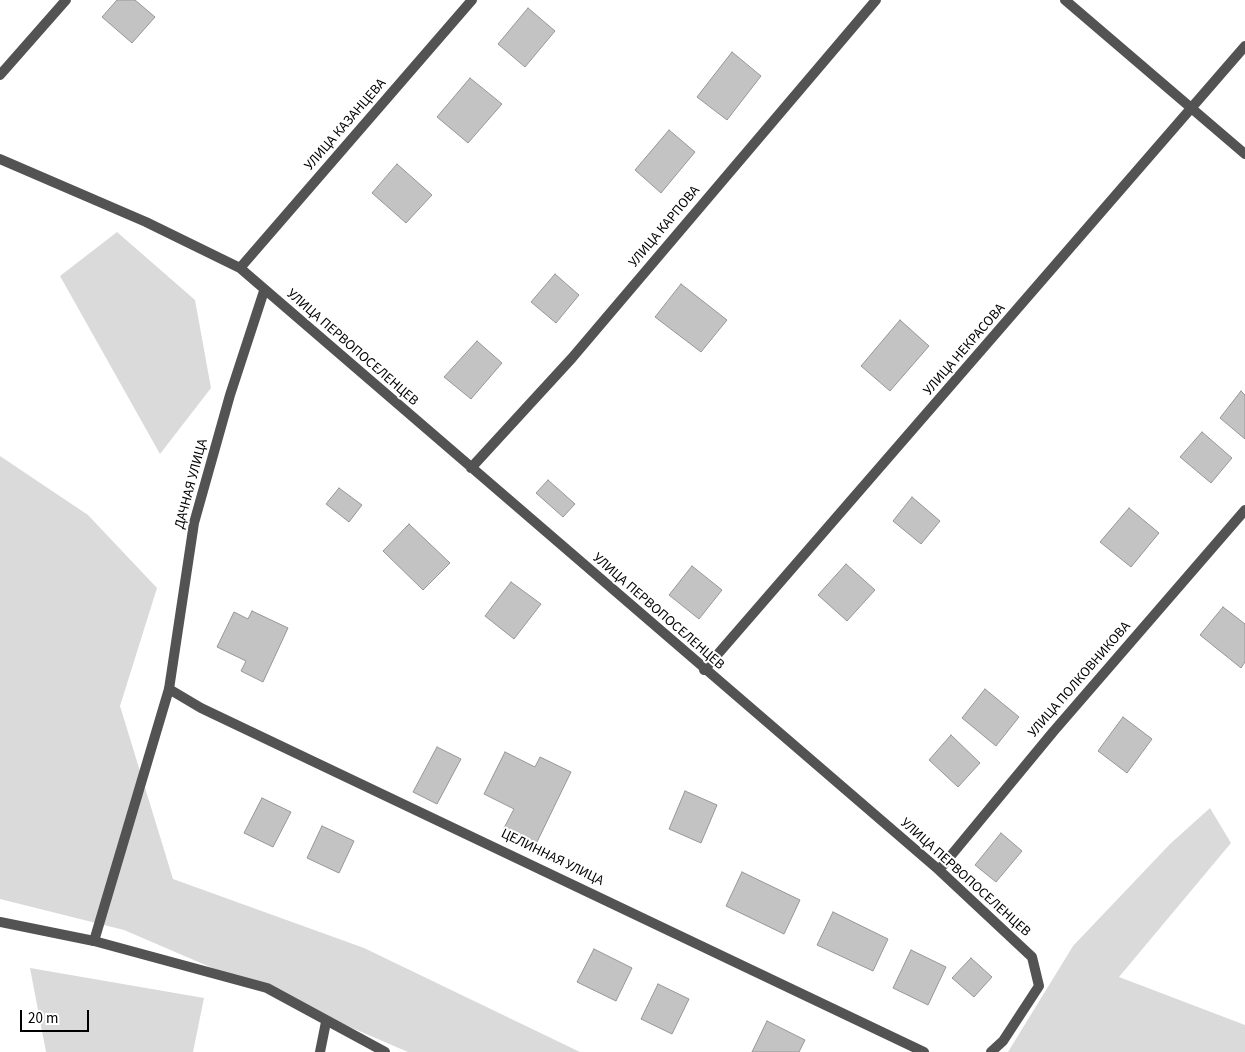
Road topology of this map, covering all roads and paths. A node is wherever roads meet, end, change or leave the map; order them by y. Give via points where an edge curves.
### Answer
1 (66, 0) edge
2 (472, 0) edge
3 (876, 0) edge
4 (1065, 0) edge
5 (1245, 46) edge
6 (0, 75) edge
7 (1192, 107) junction
8 (1245, 154) edge
9 (0, 159) edge
10 (240, 268) junction
11 (264, 291) junction
12 (471, 468) junction
13 (1245, 510) edge
14 (704, 670) junction
15 (169, 689) junction
16 (939, 870) junction
17 (0, 922) edge
18 (94, 940) junction
19 (326, 1022) junction
20 (320, 1052) edge
21 (385, 1052) edge
22 (924, 1052) edge
23 (990, 1052) edge

1 - 6 street
2 - 10 street, УЛИЦА КАЗАНЦЕВА
3 - 12 street, УЛИЦА КАРПОВА via 572,358
4 - 7 street
5 - 7 street, УЛИЦА НЕКРАСОВА
7 - 8 street
7 - 14 street, УЛИЦА НЕКРАСОВА
9 - 10 street, УЛИЦА ПЕРВОПОСЕЛЕНЦЕВ via 146,222
10 - 11 street, УЛИЦА ПЕРВОПОСЕЛЕНЦЕВ
11 - 12 street, УЛИЦА ПЕРВОПОСЕЛЕНЦЕВ
11 - 15 street, ДАЧНАЯ УЛИЦА via 230,395 194,523
12 - 14 street, УЛИЦА ПЕРВОПОСЕЛЕНЦЕВ
13 - 16 street, УЛИЦА ПОЛКОВНИКОВА via 1053,732
14 - 16 street, УЛИЦА ПЕРВОПОСЕЛЕНЦЕВ
15 - 18 street, ДАЧНАЯ УЛИЦА
15 - 22 street, ЦЕЛИННАЯ УЛИЦА via 201,708
16 - 23 street, УЛИЦА ПЕРВОПОСЕЛЕНЦЕВ via 1032,957 1039,986 1003,1041
17 - 18 street
18 - 19 street via 267,988
19 - 20 street
19 - 21 street

